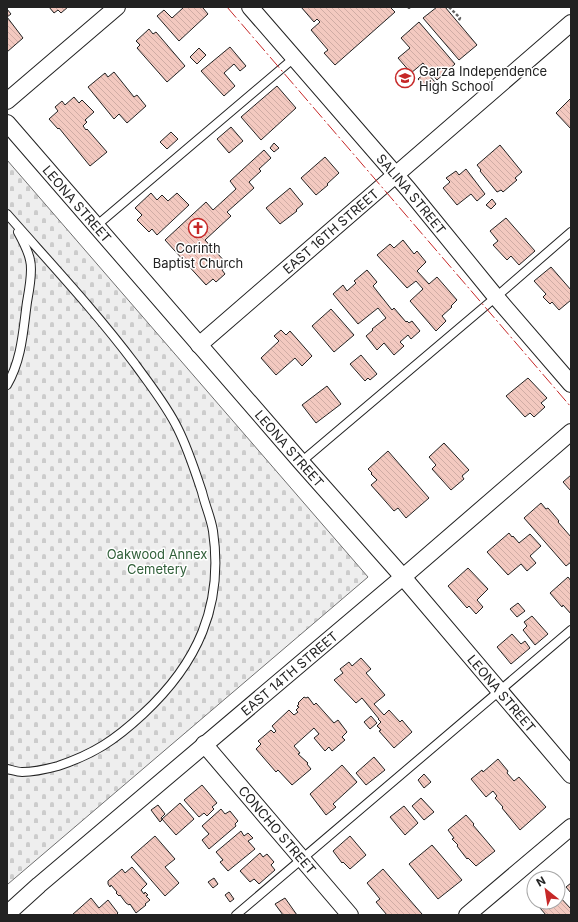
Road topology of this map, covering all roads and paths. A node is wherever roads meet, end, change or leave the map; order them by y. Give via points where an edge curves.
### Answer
1 (117, 7) edge
2 (250, 7) edge
3 (449, 7) edge
4 (458, 22) dead end
5 (571, 23) edge
6 (294, 58) junction
7 (7, 100) edge
8 (7, 124) edge
9 (395, 175) junction
10 (7, 214) edge
11 (96, 226) junction
12 (571, 232) edge
13 (496, 297) junction
14 (199, 345) junction
15 (571, 384) edge
16 (7, 385) edge
17 (571, 432) edge
18 (301, 462) junction
19 (403, 578) junction
20 (571, 630) edge
21 (499, 691) junction
22 (204, 744) junction
23 (7, 769) edge
24 (571, 775) edge
25 (571, 827) edge
26 (301, 859) junction
27 (7, 914) edge
28 (236, 915) edge
29 (350, 915) edge
30 (467, 915) edge

1 - 7 street
2 - 6 street, SALINA STREET
3 - 4 path via 460,18
5 - 9 street, EAST 16TH STREET
6 - 9 street, SALINA STREET
6 - 11 lane
8 - 11 street, LEONA STREET
9 - 13 street, SALINA STREET
9 - 14 street, EAST 16TH STREET
10 - 16 lane via 26,246 31,262 23,339
10 - 23 lane via 124,349 178,428 193,464 212,530 215,585 208,616 186,664 151,706 126,729 102,747 77,760 46,770 21,772
11 - 14 street, LEONA STREET
12 - 13 lane
13 - 15 street, SALINA STREET
13 - 18 lane
14 - 18 street, LEONA STREET
17 - 19 street, EAST 14TH STREET
18 - 19 street, LEONA STREET
19 - 21 street, LEONA STREET
19 - 22 street, EAST 14TH STREET
20 - 21 lane
21 - 24 street, LEONA STREET
21 - 26 lane
22 - 26 street, CONCHO STREET
22 - 27 street, EAST 14TH STREET
25 - 30 street
26 - 28 lane
26 - 29 street, CONCHO STREET

